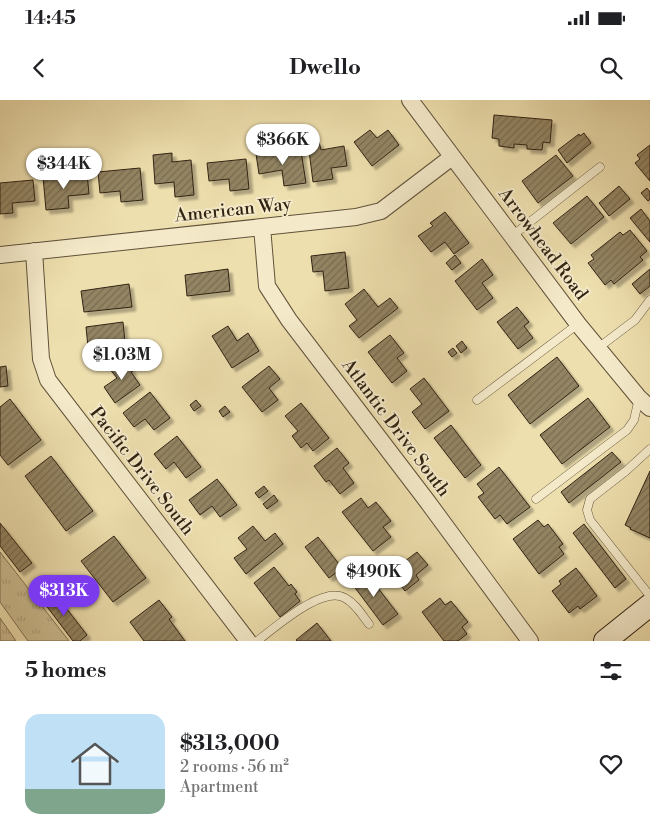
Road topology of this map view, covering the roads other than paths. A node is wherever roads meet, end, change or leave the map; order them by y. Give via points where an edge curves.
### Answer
1 (410, 100) edge
2 (452, 157) junction
3 (600, 167) dead end
4 (262, 227) junction
5 (512, 236) junction
6 (34, 251) junction
7 (0, 255) edge
8 (650, 300) edge
9 (578, 324) junction
10 (598, 348) junction
11 (477, 400) dead end
12 (644, 403) edge
13 (650, 449) edge
14 (536, 498) dead end
15 (650, 603) edge
16 (369, 624) dead end
17 (248, 641) edge
18 (256, 641) edge
19 (530, 641) edge
20 (605, 641) edge

1 - 2 street, Arrowhead Road
2 - 4 street, American Way via 381,211 356,217
2 - 5 street, Arrowhead Road
3 - 5 lane
4 - 6 street, American Way
4 - 19 street, Atlantic Drive South via 267,286 289,320
5 - 9 street, Arrowhead Road
6 - 7 street, American Way
6 - 17 street, Pacific Drive South via 41,358 48,380
8 - 10 lane via 635,320
9 - 10 street, Arrowhead Road
9 - 11 lane
10 - 12 street, Arrowhead Road
12 - 14 lane via 627,430
13 - 15 lane via 590,499 587,510 590,520
15 - 20 street
16 - 18 lane via 356,606 337,596 308,603

